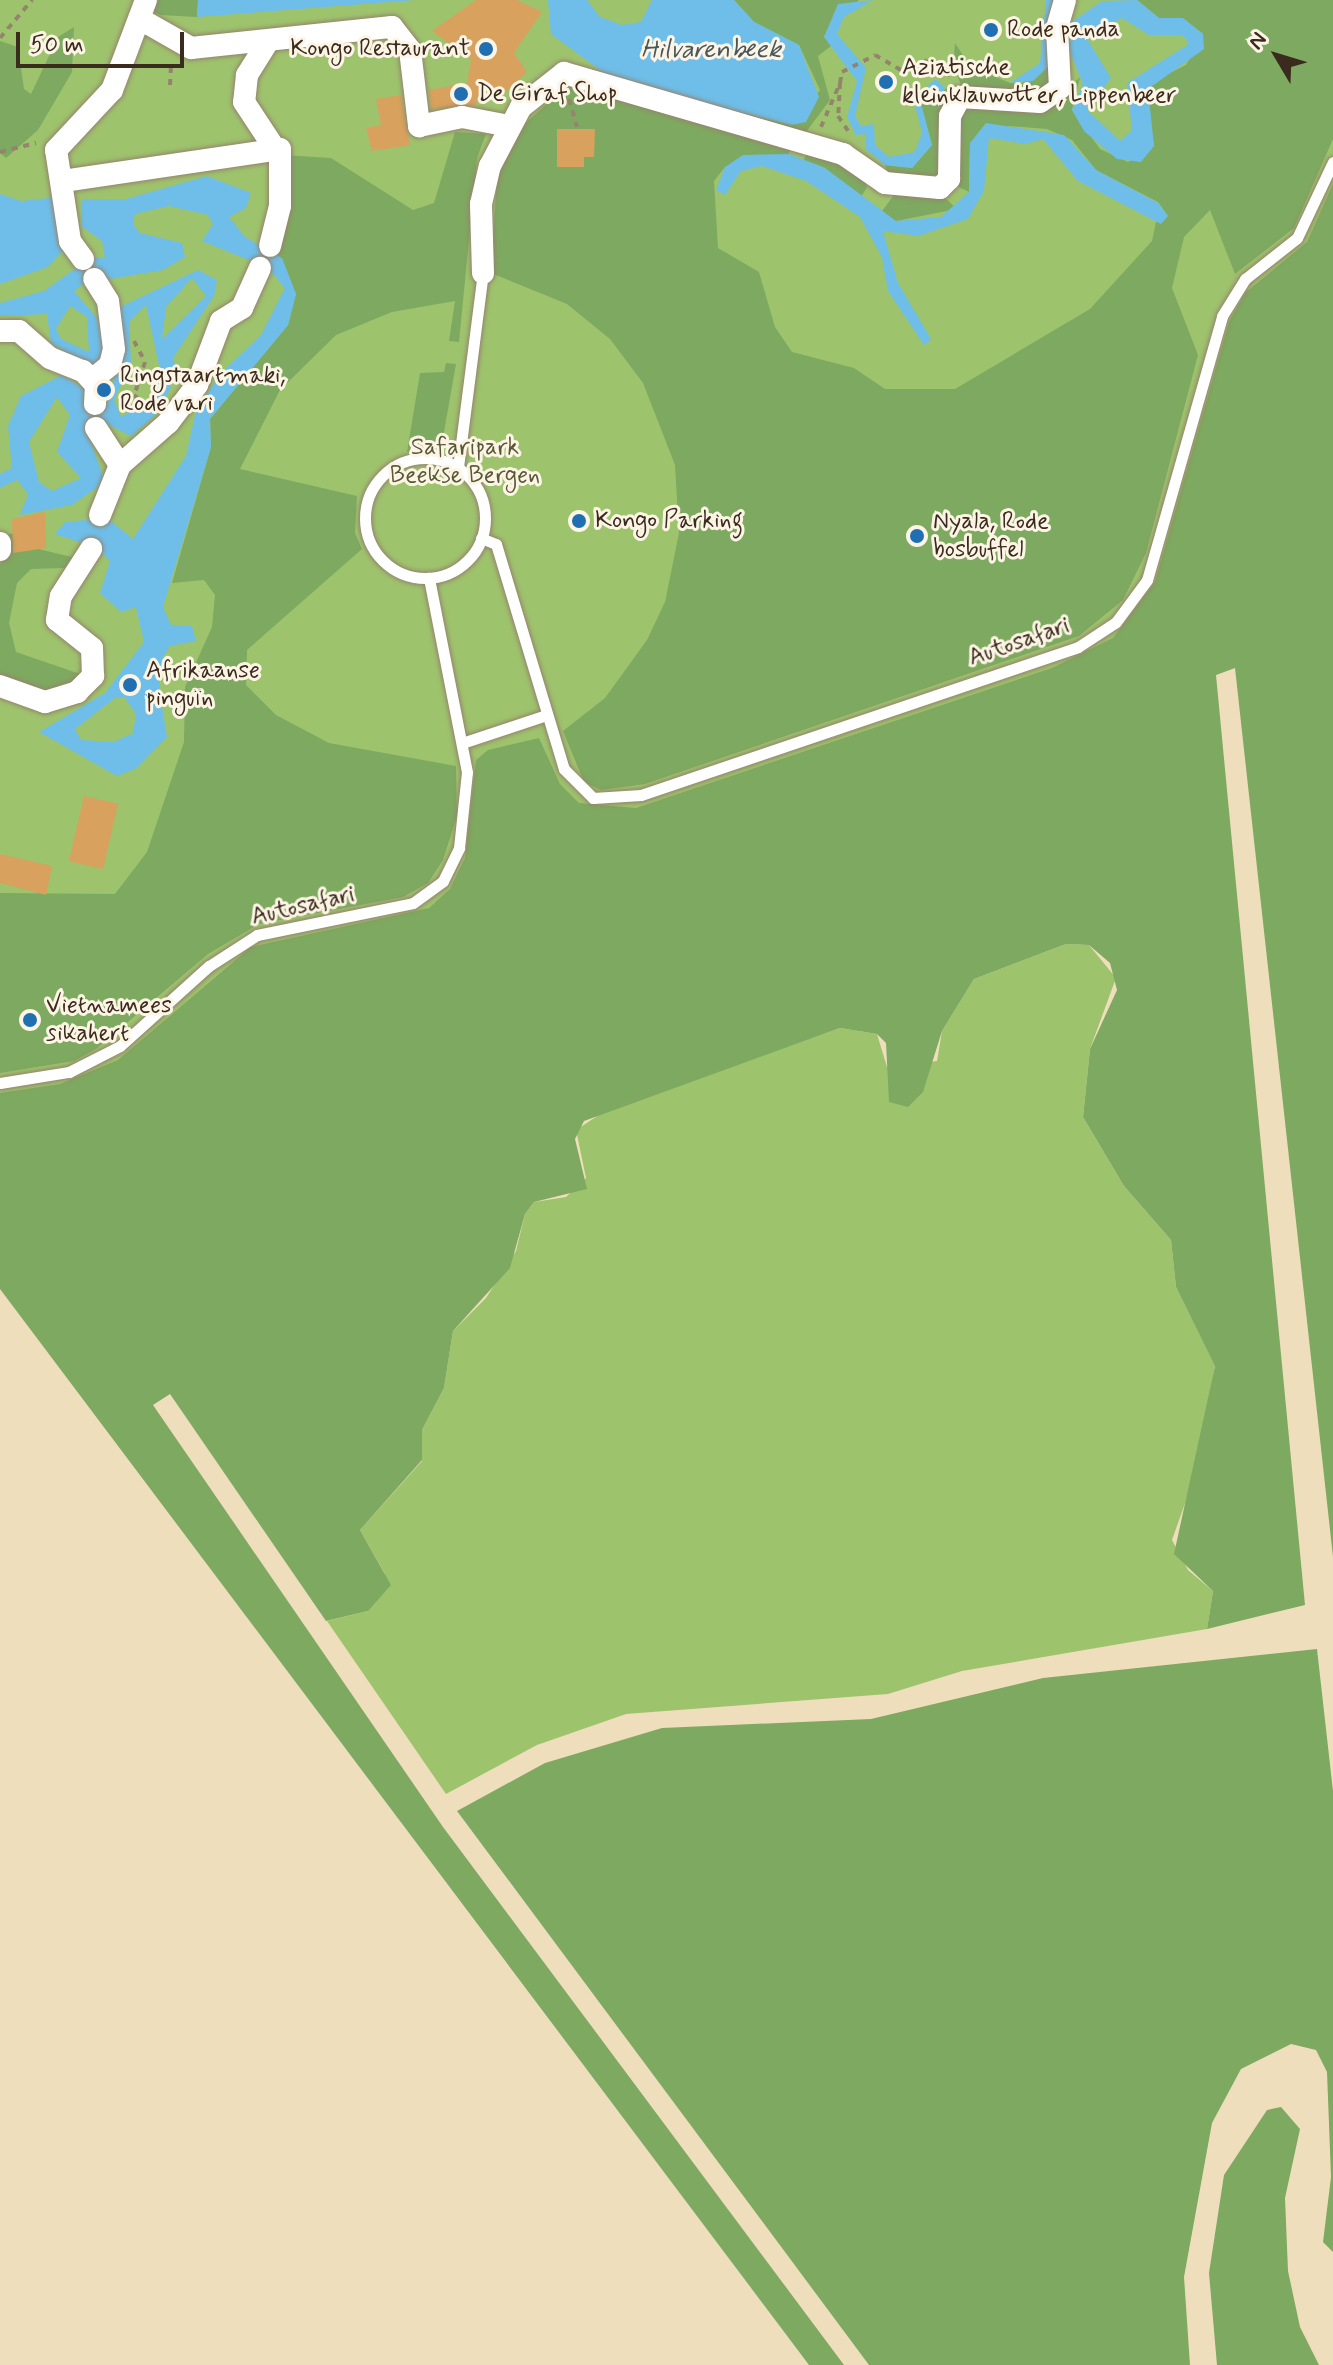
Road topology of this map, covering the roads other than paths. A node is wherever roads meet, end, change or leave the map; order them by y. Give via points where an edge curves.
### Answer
1 (1065, 0) edge
2 (143, 10) edge
3 (267, 43) junction
4 (509, 126) junction
5 (275, 149) junction
6 (1333, 162) edge
7 (63, 181) junction
8 (270, 246) dead end
9 (83, 259) dead end
10 (260, 268) dead end
11 (483, 273) joint
12 (94, 279) dead end
13 (1, 331) edge
14 (93, 379) junction
15 (95, 404) dead end
16 (96, 428) dead end
17 (120, 465) junction
18 (458, 467) junction
19 (100, 515) dead end
20 (481, 538) junction
21 (0, 543) edge
22 (91, 549) dead end
23 (0, 550) edge
24 (429, 578) junction
25 (0, 686) edge
26 (546, 715) junction
27 (462, 743) junction
28 (0, 1083) edge

1 - 4 street via 1057,28 1060,88 1040,102 960,97 950,116 946,186 885,183 843,154 572,73 536,90
2 - 3 street via 191,48
2 - 7 street via 103,105 61,143 56,154
3 - 4 street via 392,27 410,50 419,126 462,117
3 - 5 street via 247,75 244,102
4 - 11 street via 484,187
5 - 7 street
5 - 8 street via 280,206
6 - 26 lane, Autosafari via 1297,238 1245,279 1228,302 1152,567 1128,610 1103,632 641,795 585,794 566,775
7 - 9 street via 70,241
10 - 17 street via 242,308 221,321 197,385 168,423
11 - 18 lane
12 - 14 street via 108,301 114,349 110,365
13 - 14 street via 19,331 50,358
14 - 15 street
16 - 17 street
17 - 19 street
18 - 20 lane via 481,496
18 - 24 lane via 429,457 402,462 380,478 367,502 366,529 377,554 398,572
20 - 24 lane via 460,567
20 - 26 lane, Autosafari via 496,544
21 - 23 street
22 - 25 street via 61,596 57,620 92,648 93,676 77,692 45,702
24 - 27 lane, Autosafari
26 - 27 lane
27 - 28 lane, Autosafari via 467,772 459,848 443,881 423,898 257,935 209,966 120,1046 69,1072

